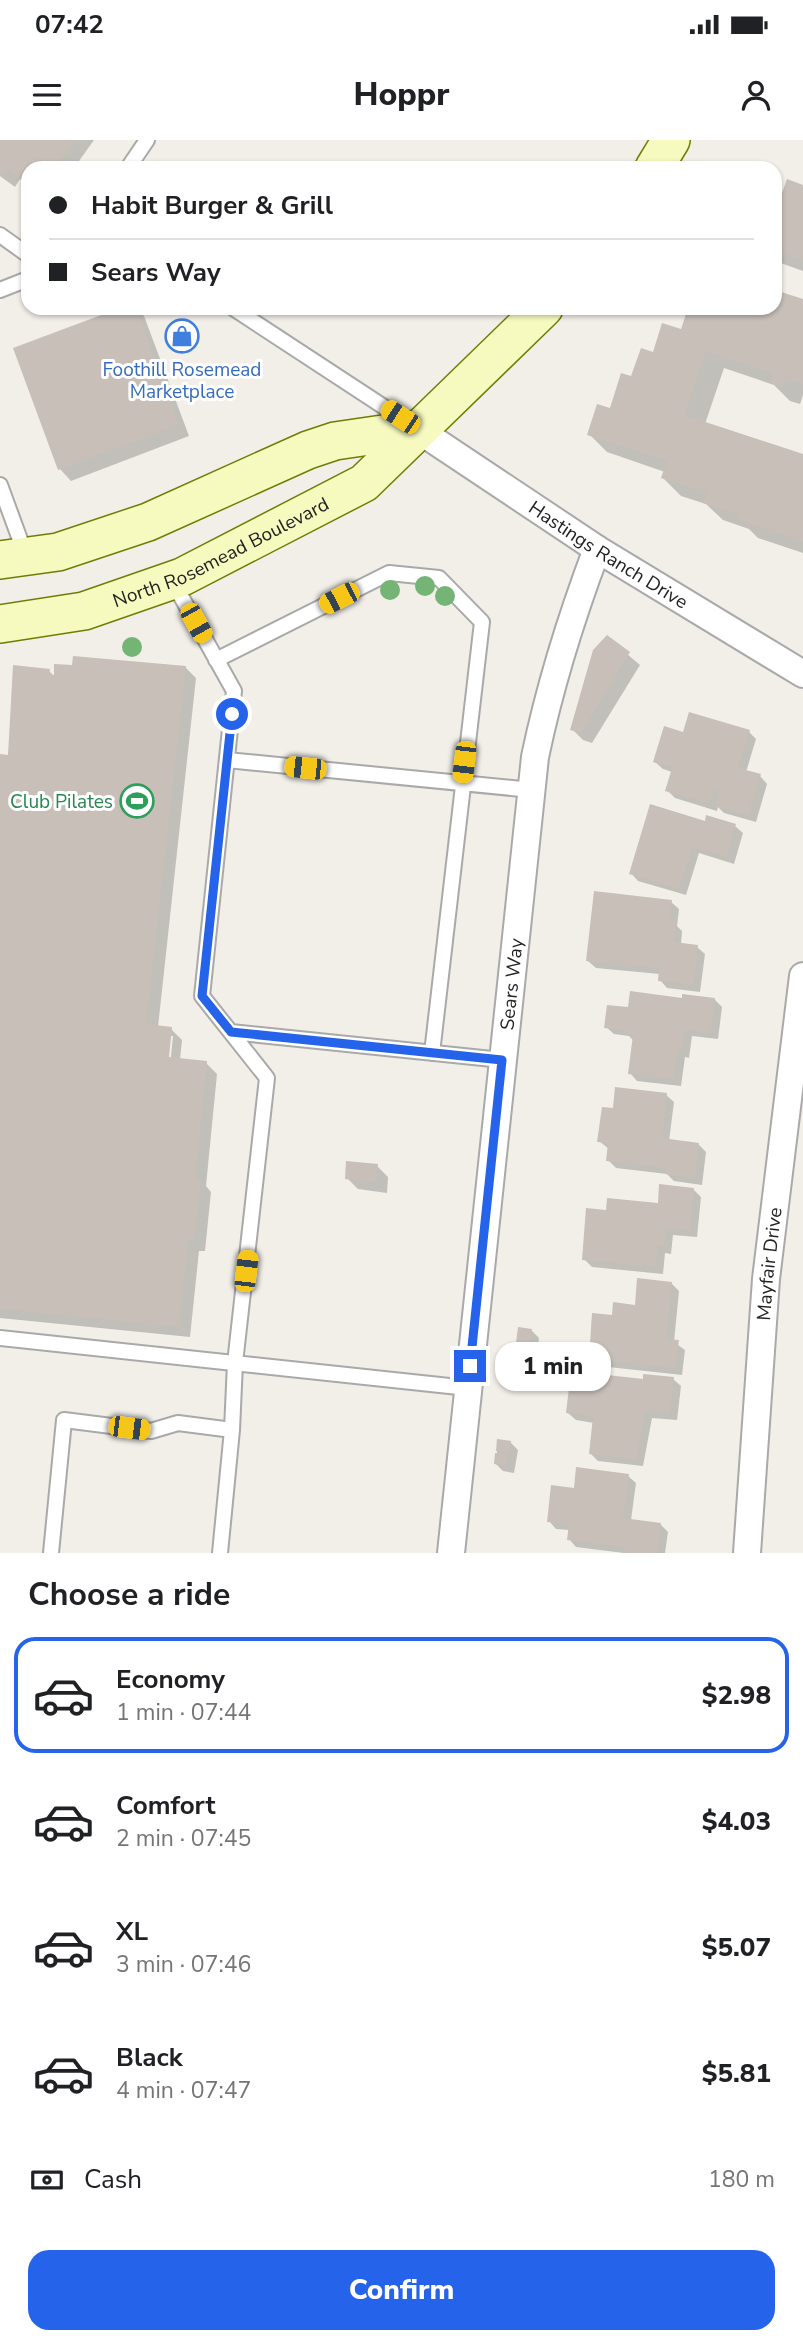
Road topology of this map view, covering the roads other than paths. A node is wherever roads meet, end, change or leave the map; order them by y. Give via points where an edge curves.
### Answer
1 (147, 140) edge
2 (671, 140) edge
3 (133, 161) edge
4 (658, 161) edge
5 (0, 234) edge
6 (21, 249) edge
7 (21, 282) edge
8 (0, 290) edge
9 (244, 315) edge
10 (537, 315) edge
11 (417, 429) junction
12 (0, 485) edge
13 (597, 549) junction
14 (13, 559) edge
15 (172, 581) junction
16 (0, 624) edge
17 (216, 660) junction
18 (803, 674) edge
19 (227, 760) junction
20 (462, 783) junction
21 (532, 790) junction
22 (803, 976) edge
23 (231, 1032) junction
24 (432, 1053) junction
25 (502, 1060) junction
26 (0, 1338) edge
27 (236, 1363) junction
28 (468, 1388) junction
29 (232, 1430) junction
30 (51, 1553) edge
31 (220, 1553) edge
32 (451, 1553) edge
33 (747, 1553) edge

1 - 3 lane
2 - 4 main road
5 - 6 lane
7 - 8 lane
9 - 11 lane
10 - 11 main road, North Rosemead Boulevard
11 - 13 street, Hastings Ranch Drive
11 - 14 main road via 335,441 148,522 58,552
11 - 15 main road, North Rosemead Boulevard via 364,483
12 - 14 lane
13 - 18 street, Hastings Ranch Drive
13 - 21 street, Sears Way via 551,683
15 - 16 main road, North Rosemead Boulevard via 84,611
15 - 17 lane
17 - 19 lane via 234,691
17 - 20 lane via 388,573 439,578 482,622
19 - 20 lane
19 - 23 lane via 202,996
20 - 21 lane
20 - 24 lane
21 - 25 street, Sears Way
22 - 33 street, Mayfair Drive via 766,1279
23 - 24 lane
23 - 27 lane via 267,1078
24 - 25 lane
25 - 28 street, Sears Way
26 - 27 lane
27 - 28 lane
27 - 29 lane
28 - 32 street, Sears Way
29 - 30 lane via 178,1423 151,1431 64,1420
29 - 31 lane

